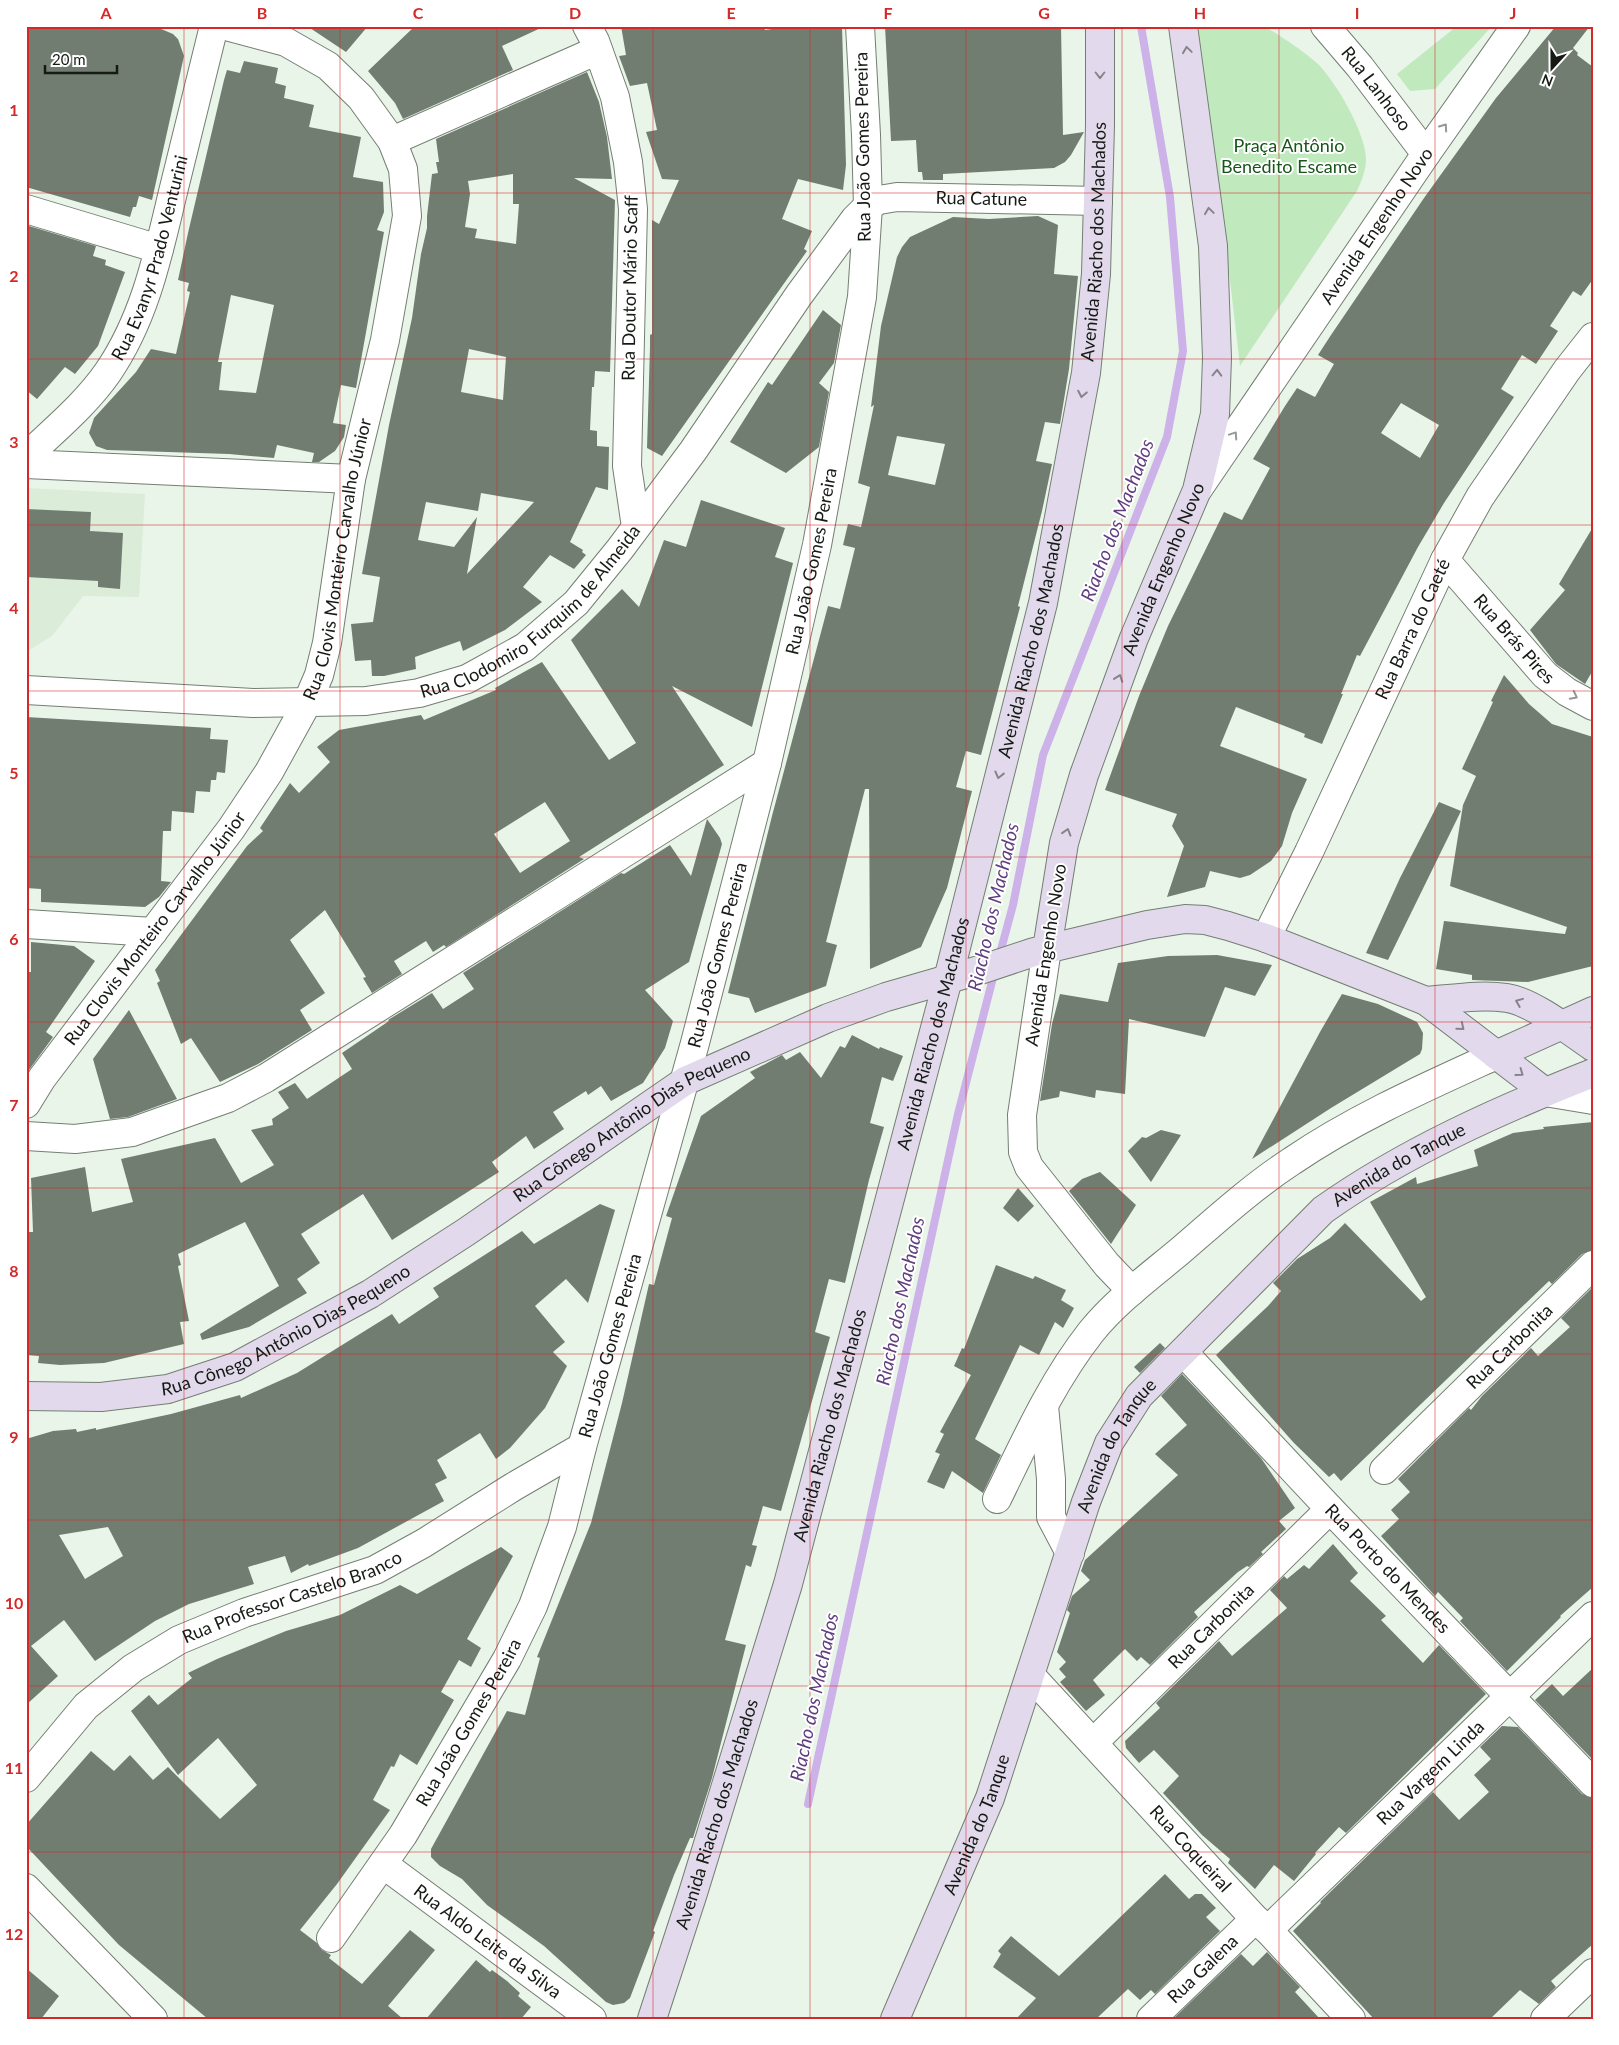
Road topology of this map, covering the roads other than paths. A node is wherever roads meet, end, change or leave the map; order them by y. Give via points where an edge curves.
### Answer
1 (214, 26) edge
2 (226, 26) edge
3 (860, 26) edge
4 (1100, 26) edge
5 (1183, 26) edge
6 (1325, 26) edge
7 (1516, 26) edge
8 (592, 38) edge
9 (392, 141) junction
10 (1426, 154) junction
11 (1098, 201) junction
12 (868, 206) junction
13 (26, 209) edge
14 (160, 249) junction
15 (1593, 337) edge
16 (26, 457) edge
17 (26, 464) edge
18 (351, 479) junction
19 (1197, 490) junction
20 (636, 527) junction
21 (1445, 560) junction
22 (26, 690) edge
23 (307, 703) junction
24 (1593, 706) edge
25 (767, 763) junction
26 (26, 924) edge
27 (153, 932) junction
28 (1266, 938) junction
29 (1040, 950) junction
30 (948, 979) junction
31 (1426, 1001) junction
32 (1593, 1011) edge
33 (1562, 1025) junction
34 (1593, 1047) edge
35 (1496, 1055) junction
36 (1593, 1073) edge
37 (685, 1081) junction
38 (1545, 1092) junction
39 (1593, 1100) edge
40 (26, 1104) edge
41 (26, 1136) edge
42 (1593, 1266) edge
43 (1132, 1290) junction
44 (1183, 1352) junction
45 (26, 1396) edge
46 (1044, 1406) junction
47 (582, 1447) junction
48 (1384, 1470) dead end
49 (997, 1499) dead end
50 (1330, 1509) junction
51 (1070, 1552) junction
52 (1593, 1616) edge
53 (1031, 1676) junction
54 (1510, 1694) junction
55 (1093, 1742) junction
56 (26, 1778) edge
57 (1593, 1783) edge
58 (383, 1864) junction
59 (26, 1888) edge
60 (1262, 1924) junction
61 (331, 1938) dead end
62 (1593, 1973) edge
63 (153, 2019) edge
64 (592, 2019) edge
65 (652, 2019) edge
66 (895, 2019) edge
67 (1151, 2019) edge
68 (1351, 2019) edge
69 (1545, 2019) edge

1 - 14 street, Rua Evanyr Prado Venturini
2 - 9 street, Rua Clovis Monteiro Carvalho Júnior via 286,42 328,66 361,98
3 - 12 street, Rua João Gomes Pereira
4 -> 11 main road, Avenida Riacho dos Machados
19 -> 5 main road via 1215,414 1217,349 1213,246
6 - 10 street, Rua Lanhoso
10 -> 7 street, Avenida Engenho Novo
8 - 9 street
8 - 20 street, Rua Doutor Mário Scaff via 615,97 634,209 627,466
9 - 18 street, Rua Clovis Monteiro Carvalho Júnior via 403,169 407,216 384,340
19 -> 10 street, Avenida Engenho Novo
11 - 12 street, Rua Catune via 897,197
11 -> 30 main road, Avenida Riacho dos Machados via 1096,274 1086,373 1044,594
12 - 20 street, Rua Clodomiro Furquim de Almeida via 855,218 693,451
12 - 25 street, Rua João Gomes Pereira via 857,326 817,545
13 - 14 street
14 - 16 street, Rua Evanyr Prado Venturini via 135,326 107,373 73,413
15 - 21 street, Rua Barra do Caeté via 1480,497
17 - 18 street
18 - 23 street, Rua Clovis Monteiro Carvalho Júnior via 327,643 319,675
29 -> 19 main road, Avenida Engenho Novo via 1064,843 1084,775 1134,638
20 - 23 street, Rua Clodomiro Furquim de Almeida via 576,603 525,647 467,679 419,693 366,702
21 -> 24 street, Rua Brás Pires via 1545,675
21 - 28 street, Rua Barra do Caeté
22 - 23 street, Rua Clodomiro Furquim de Almeida
23 - 27 street, Rua Clovis Monteiro Carvalho Júnior via 242,813
25 - 37 street, Rua João Gomes Pereira
25 - 41 street via 274,1073 228,1098 132,1132 75,1139
26 - 27 street
27 - 40 street, Rua Clovis Monteiro Carvalho Júnior via 42,1078
28 - 29 main road, Rua Cônego Antônio Dias Pequeno via 1205,920 1185,919
28 - 31 main road, Rua Cônego Antônio Dias Pequeno
29 - 30 main road, Rua Cônego Antônio Dias Pequeno
29 - 43 street, Avenida Engenho Novo via 1022,1115 1023,1152 1029,1167 1107,1265
30 - 37 main road, Rua Cônego Antônio Dias Pequeno via 828,1018
30 - 65 main road, Avenida Riacho dos Machados via 788,1584
33 -> 31 main road via 1518,1001 1506,998
31 -> 35 main road
32 - 33 main road
33 - 34 main road
33 - 35 main road
35 -> 38 main road
35 - 43 street via 1391,1104 1290,1162
36 - 38 main road, Avenida do Tanque
37 - 45 main road, Rua Cônego Antônio Dias Pequeno via 370,1294 235,1367 168,1389 101,1397
37 - 47 street, Rua João Gomes Pereira
38 - 39 street
38 - 44 main road, Avenida do Tanque via 1413,1154 1322,1210
42 - 48 street, Rua Carbonita
43 - 46 street via 1092,1331 1061,1374
44 - 50 street, Rua Porto do Mendes
44 - 51 main road, Avenida do Tanque via 1139,1396 1109,1443
46 - 49 street
46 - 51 street via 1051,1517
47 - 56 street, Rua Professor Castelo Branco via 375,1570 244,1613 179,1640 133,1668 86,1706
47 - 58 street, Rua João Gomes Pereira via 562,1527 533,1606 507,1659 452,1754
50 - 54 street, Rua Porto do Mendes
50 - 55 street, Rua Carbonita
51 - 53 main road, Avenida do Tanque
52 - 54 street, Rua Vargem Linda
53 - 55 street, Rua Coqueiral
53 - 66 main road, Avenida do Tanque via 990,1798
54 - 57 street, Rua Porto do Mendes
54 - 60 street, Rua Vargem Linda
55 - 60 street, Rua Coqueiral
58 - 61 street, Rua João Gomes Pereira
58 - 64 street, Rua Aldo Leite da Silva
59 - 63 street
60 - 67 street, Rua Galena
60 - 68 street, Rua Coqueiral
62 - 69 street

